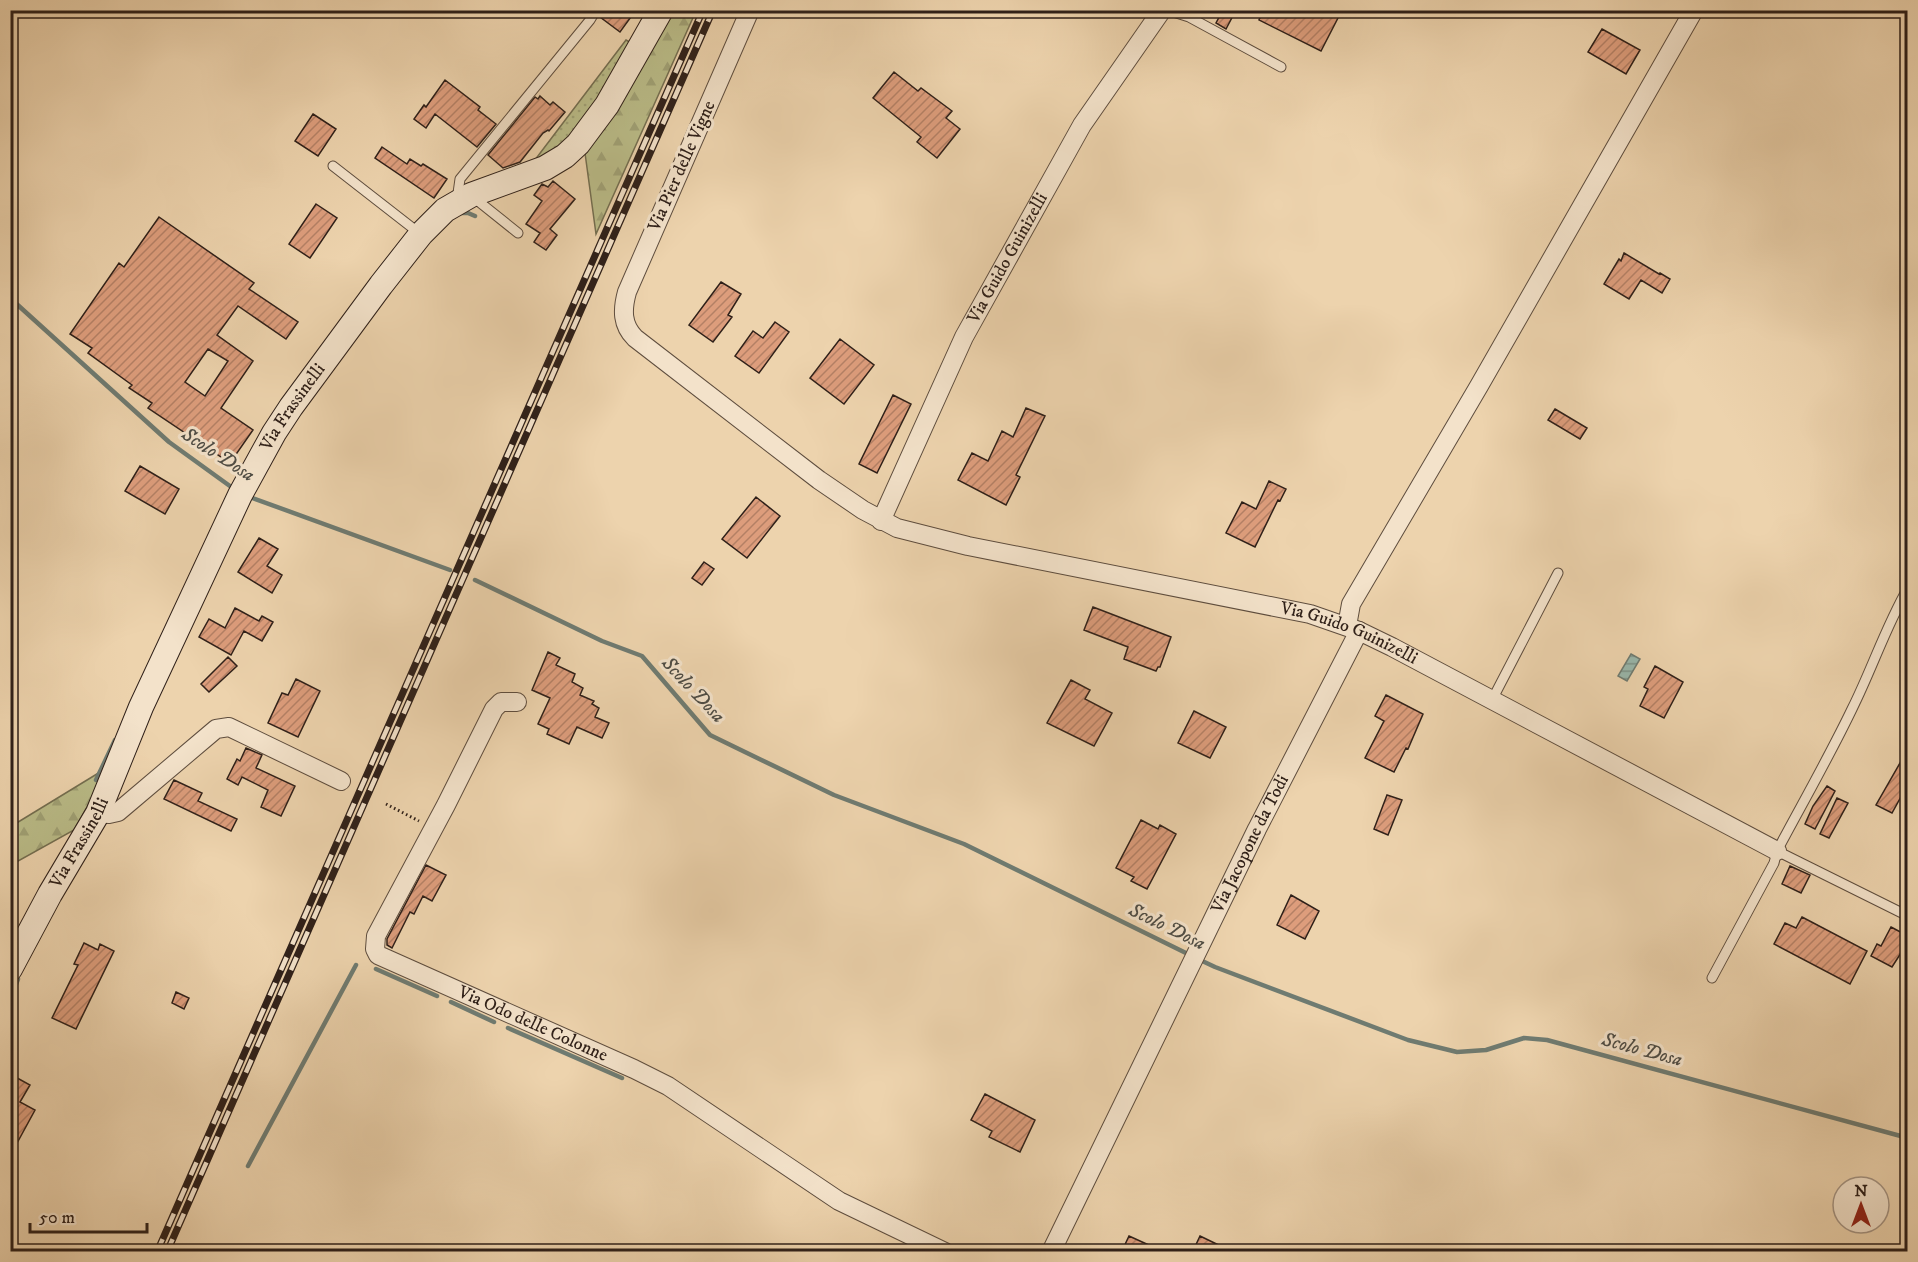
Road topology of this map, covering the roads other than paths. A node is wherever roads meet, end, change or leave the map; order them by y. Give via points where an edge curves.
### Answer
1 (596, 10) edge
2 (661, 10) edge
3 (750, 10) edge
4 (1162, 10) edge
5 (1167, 10) edge
6 (1694, 10) edge
7 (1281, 67) dead end
8 (333, 166) dead end
9 (464, 198) junction
10 (518, 233) dead end
11 (421, 234) junction
12 (626, 325) joint
13 (881, 521) junction
14 (1558, 573) dead end
15 (1908, 588) edge
16 (1353, 628) junction
17 (1492, 700) junction
18 (517, 702) dead end
19 (341, 781) dead end
20 (98, 813) junction
21 (1778, 851) junction
22 (1908, 916) edge
23 (10, 969) edge
24 (1712, 978) dead end
25 (945, 1251) edge
26 (1051, 1251) edge

1 - 9 lane via 460,179
2 - 9 street, Via Frassinelli via 607,105 578,144 545,168
3 - 12 street, Via Pier delle Vigne via 627,292
4 - 13 street, Via Guido Guinizelli via 1082,125 970,327
5 - 7 lane via 1189,17
6 - 16 street, Via Jacopone da Todi via 1351,604
8 - 11 lane
9 - 10 lane
9 - 11 street, Via Frassinelli
11 - 20 street, Via Frassinelli via 316,371 274,433 141,707
12 - 13 street, Via Guido Guinizelli via 635,338 819,480
13 - 16 street, Via Guido Guinizelli via 924,536 1310,615
14 - 17 lane
15 - 21 lane via 1852,710
16 - 17 street, Via Guido Guinizelli
16 - 26 street, Via Jacopone da Todi
17 - 21 street, Via Guido Guinizelli
18 - 25 street, Via Odo delle Colonne via 501,702 494,709 376,936 378,955 668,1086 839,1201
19 - 20 street via 229,727 216,729 118,812
20 - 23 street, Via Frassinelli
21 - 22 lane
21 - 24 lane

